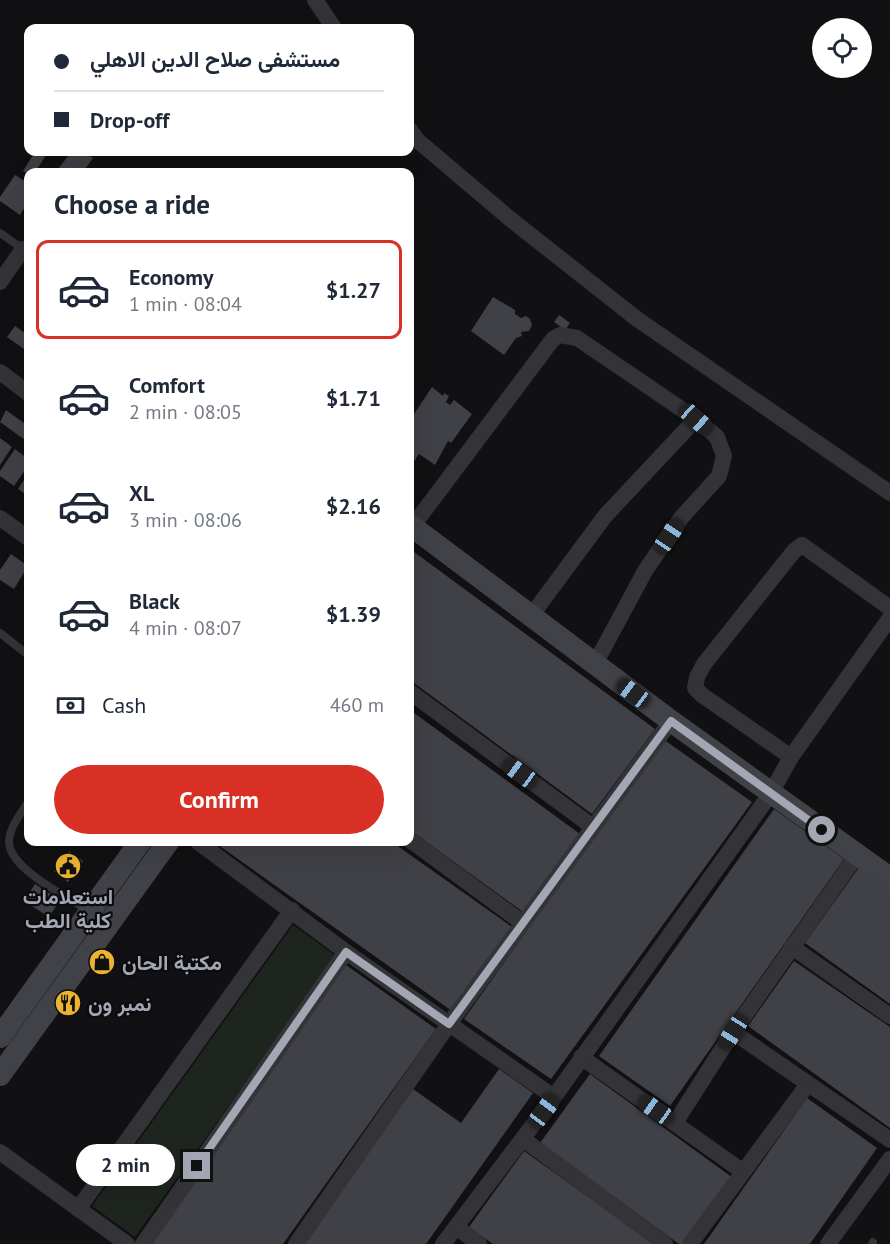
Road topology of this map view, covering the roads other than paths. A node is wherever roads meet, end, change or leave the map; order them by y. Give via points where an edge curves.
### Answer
1 (315, 0) edge
2 (331, 24) edge
3 (414, 136) edge
4 (0, 232) edge
5 (24, 250) edge
6 (24, 253) edge
7 (0, 282) edge
8 (0, 372) edge
9 (24, 390) edge
10 (696, 419) junction
11 (890, 493) edge
12 (0, 518) edge
13 (414, 522) edge
14 (414, 528) edge
15 (24, 535) edge
16 (890, 608) edge
17 (531, 616) junction
18 (890, 618) edge
19 (0, 633) edge
20 (24, 652) edge
21 (595, 664) junction
22 (414, 695) edge
23 (671, 721) junction
24 (791, 757) junction
25 (771, 793) junction
26 (24, 808) edge
27 (593, 827) junction
28 (414, 843) edge
29 (137, 846) edge
30 (165, 846) edge
31 (204, 846) edge
32 (857, 855) junction
33 (890, 878) edge
34 (292, 910) junction
35 (90, 912) junction
36 (523, 923) junction
37 (792, 947) junction
38 (346, 952) junction
39 (50, 966) junction
40 (69, 980) junction
41 (890, 1016) edge
42 (449, 1024) junction
43 (733, 1032) junction
44 (0, 1036) edge
45 (581, 1057) junction
46 (0, 1075) edge
47 (808, 1084) junction
48 (554, 1097) junction
49 (675, 1123) junction
50 (523, 1139) junction
51 (890, 1140) edge
52 (0, 1152) edge
53 (890, 1159) edge
54 (742, 1171) junction
55 (78, 1209) junction
56 (456, 1227) junction
57 (103, 1237) edge
58 (127, 1244) edge
59 (143, 1244) edge
60 (296, 1244) edge
61 (443, 1244) edge
62 (479, 1244) edge
63 (665, 1244) edge
64 (690, 1244) edge
65 (828, 1244) edge

1 - 2 street
3 - 11 street via 509,218 637,319
4 - 5 lane
6 - 7 street
8 - 9 street
10 - 13 street via 577,338 561,335 553,339
10 - 17 street via 605,516
10 - 21 street via 717,437 724,456 719,476 681,518 645,571
12 - 15 street
14 - 17 street
16 - 24 street via 802,545 704,664 695,687 702,695
17 - 21 street
18 - 24 street
19 - 20 lane
21 - 23 street
22 - 27 street
23 - 25 street
23 - 27 street
24 - 25 street
25 - 32 street
25 - 45 street
26 - 35 lane via 13,826 9,847 19,864
27 - 36 street
28 - 36 street
29 - 35 street
30 - 40 street
31 - 34 street
32 - 33 street
32 - 37 street
34 - 38 street
34 - 55 street
35 - 39 street
36 - 42 street
37 - 41 street
37 - 43 street
38 - 42 street
38 - 59 street
39 - 40 street
39 - 44 street
40 - 46 street
42 - 48 street
42 - 60 street
43 - 47 street
43 - 49 street
45 - 48 street
45 - 49 street
47 - 51 street
47 - 54 street
48 - 50 street
49 - 54 street
50 - 56 street
50 - 63 street
52 - 55 street
53 - 65 street
54 - 64 street
55 - 57 street
56 - 61 street
56 - 62 street
57 - 58 street

